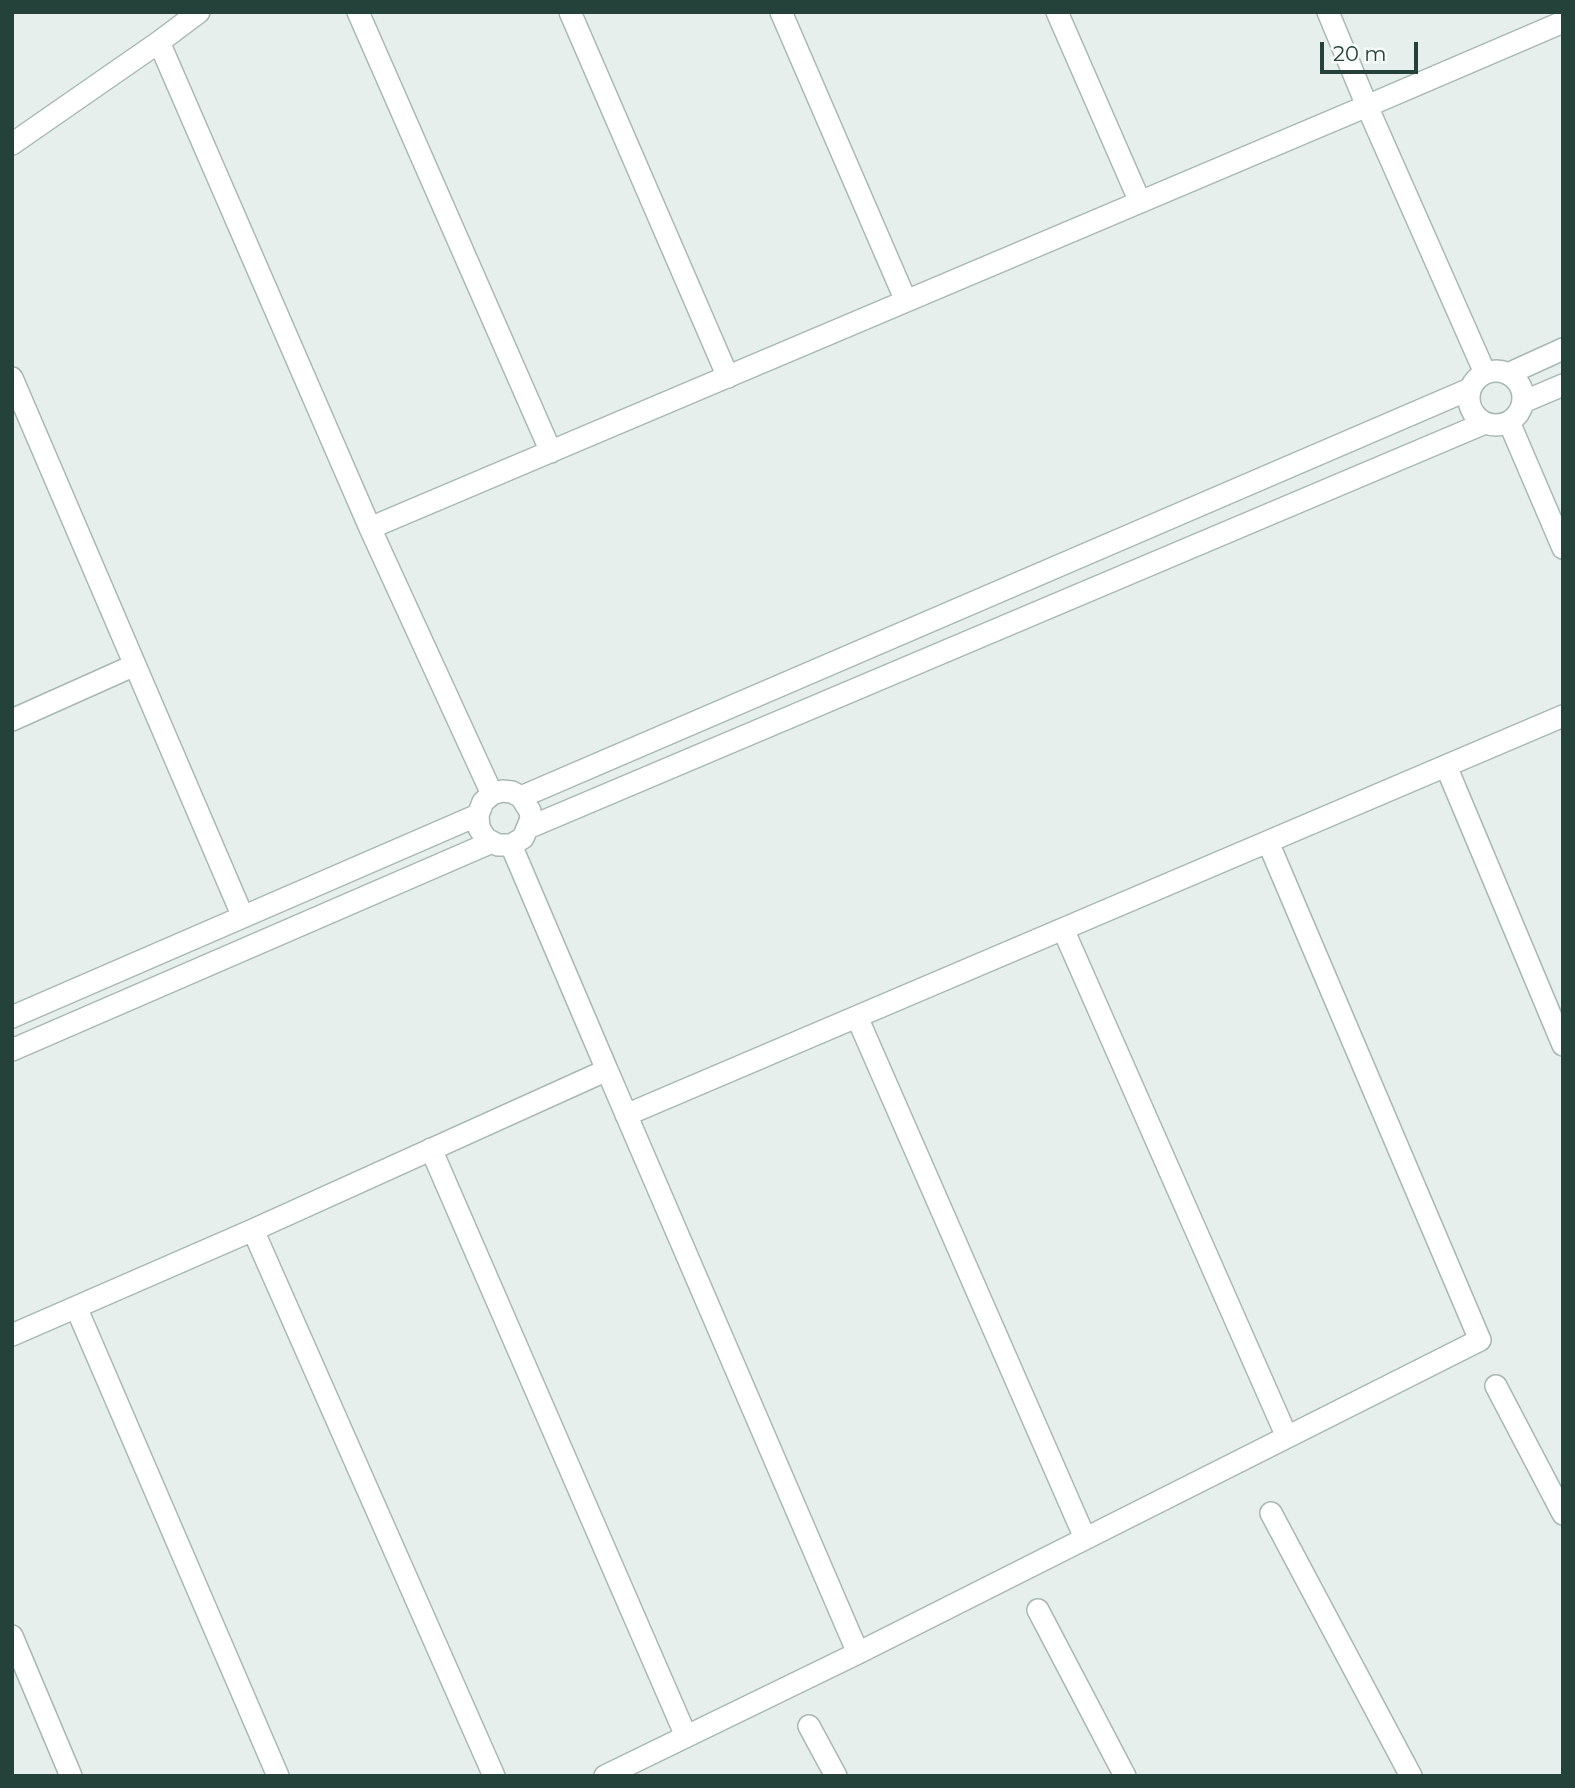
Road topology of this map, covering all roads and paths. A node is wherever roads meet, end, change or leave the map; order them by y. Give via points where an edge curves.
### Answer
1 (199, 12) edge
2 (358, 12) edge
3 (570, 12) edge
4 (781, 12) edge
5 (1057, 12) edge
6 (1328, 12) edge
7 (1550, 21) edge
8 (159, 42) junction
9 (1367, 106) junction
10 (12, 144) edge
11 (1140, 202) junction
12 (906, 301) junction
13 (1563, 349) edge
14 (1485, 373) junction
15 (1508, 374) junction
16 (728, 377) junction
17 (12, 378) edge
18 (1563, 385) edge
19 (1470, 389) junction
20 (1522, 402) junction
21 (1508, 422) junction
22 (1485, 423) junction
23 (551, 452) junction
24 (370, 528) junction
25 (1563, 548) edge
26 (135, 665) junction
27 (1563, 716) edge
28 (12, 720) edge
29 (1446, 766) junction
30 (492, 794) junction
31 (521, 797) junction
32 (478, 815) junction
33 (530, 827) junction
34 (1268, 842) junction
35 (502, 844) junction
36 (243, 917) junction
37 (1063, 929) junction
38 (12, 1017) edge
39 (858, 1017) junction
40 (1563, 1045) edge
41 (12, 1050) edge
42 (607, 1070) junction
43 (626, 1115) junction
44 (431, 1149) junction
45 (253, 1230) junction
46 (76, 1307) junction
47 (12, 1335) edge
48 (1496, 1386) dead end
49 (1287, 1437) junction
50 (1271, 1513) dead end
51 (1563, 1514) edge
52 (1085, 1538) junction
53 (1038, 1610) dead end
54 (12, 1636) edge
55 (858, 1653) junction
56 (810, 1726) dead end
57 (686, 1736) junction
58 (71, 1776) edge
59 (278, 1776) edge
60 (494, 1776) edge
61 (605, 1776) edge
62 (836, 1776) edge
63 (1125, 1776) edge
64 (1411, 1776) edge

1 - 8 street
2 - 23 street
3 - 16 street
4 - 12 street
5 - 11 street
6 - 9 street
7 - 9 street
8 - 10 street
8 - 24 street
9 - 11 street
9 - 14 street
11 - 12 street
12 - 16 street
13 - 15 street
14 - 15 street
14 - 19 street
15 - 20 street via 1517,381
16 - 23 street
17 - 26 street
18 - 20 street
19 - 22 street via 1471,409
19 - 31 street
20 - 21 street via 1518,414
21 - 22 street
21 - 25 street
22 - 33 street
23 - 24 street
24 - 30 street
26 - 28 street
26 - 36 street
27 - 29 street
29 - 34 street
29 - 40 street
30 - 31 street via 512,792
30 - 32 street via 482,802
31 - 33 street via 530,811
32 - 35 street via 486,839
32 - 36 street
33 - 35 street via 523,838
34 - 37 street
34 - 49 street via 1479,1340
35 - 41 street
35 - 42 street
36 - 38 street
37 - 39 street
37 - 49 street
39 - 43 street
39 - 52 street
42 - 43 street
42 - 44 street
43 - 55 street
44 - 45 street
44 - 57 street
45 - 46 street
45 - 60 street
46 - 47 street
46 - 59 street
48 - 51 street
49 - 52 street
50 - 64 street
52 - 55 street
53 - 63 street
54 - 58 street
55 - 57 street
56 - 62 street
57 - 61 street

